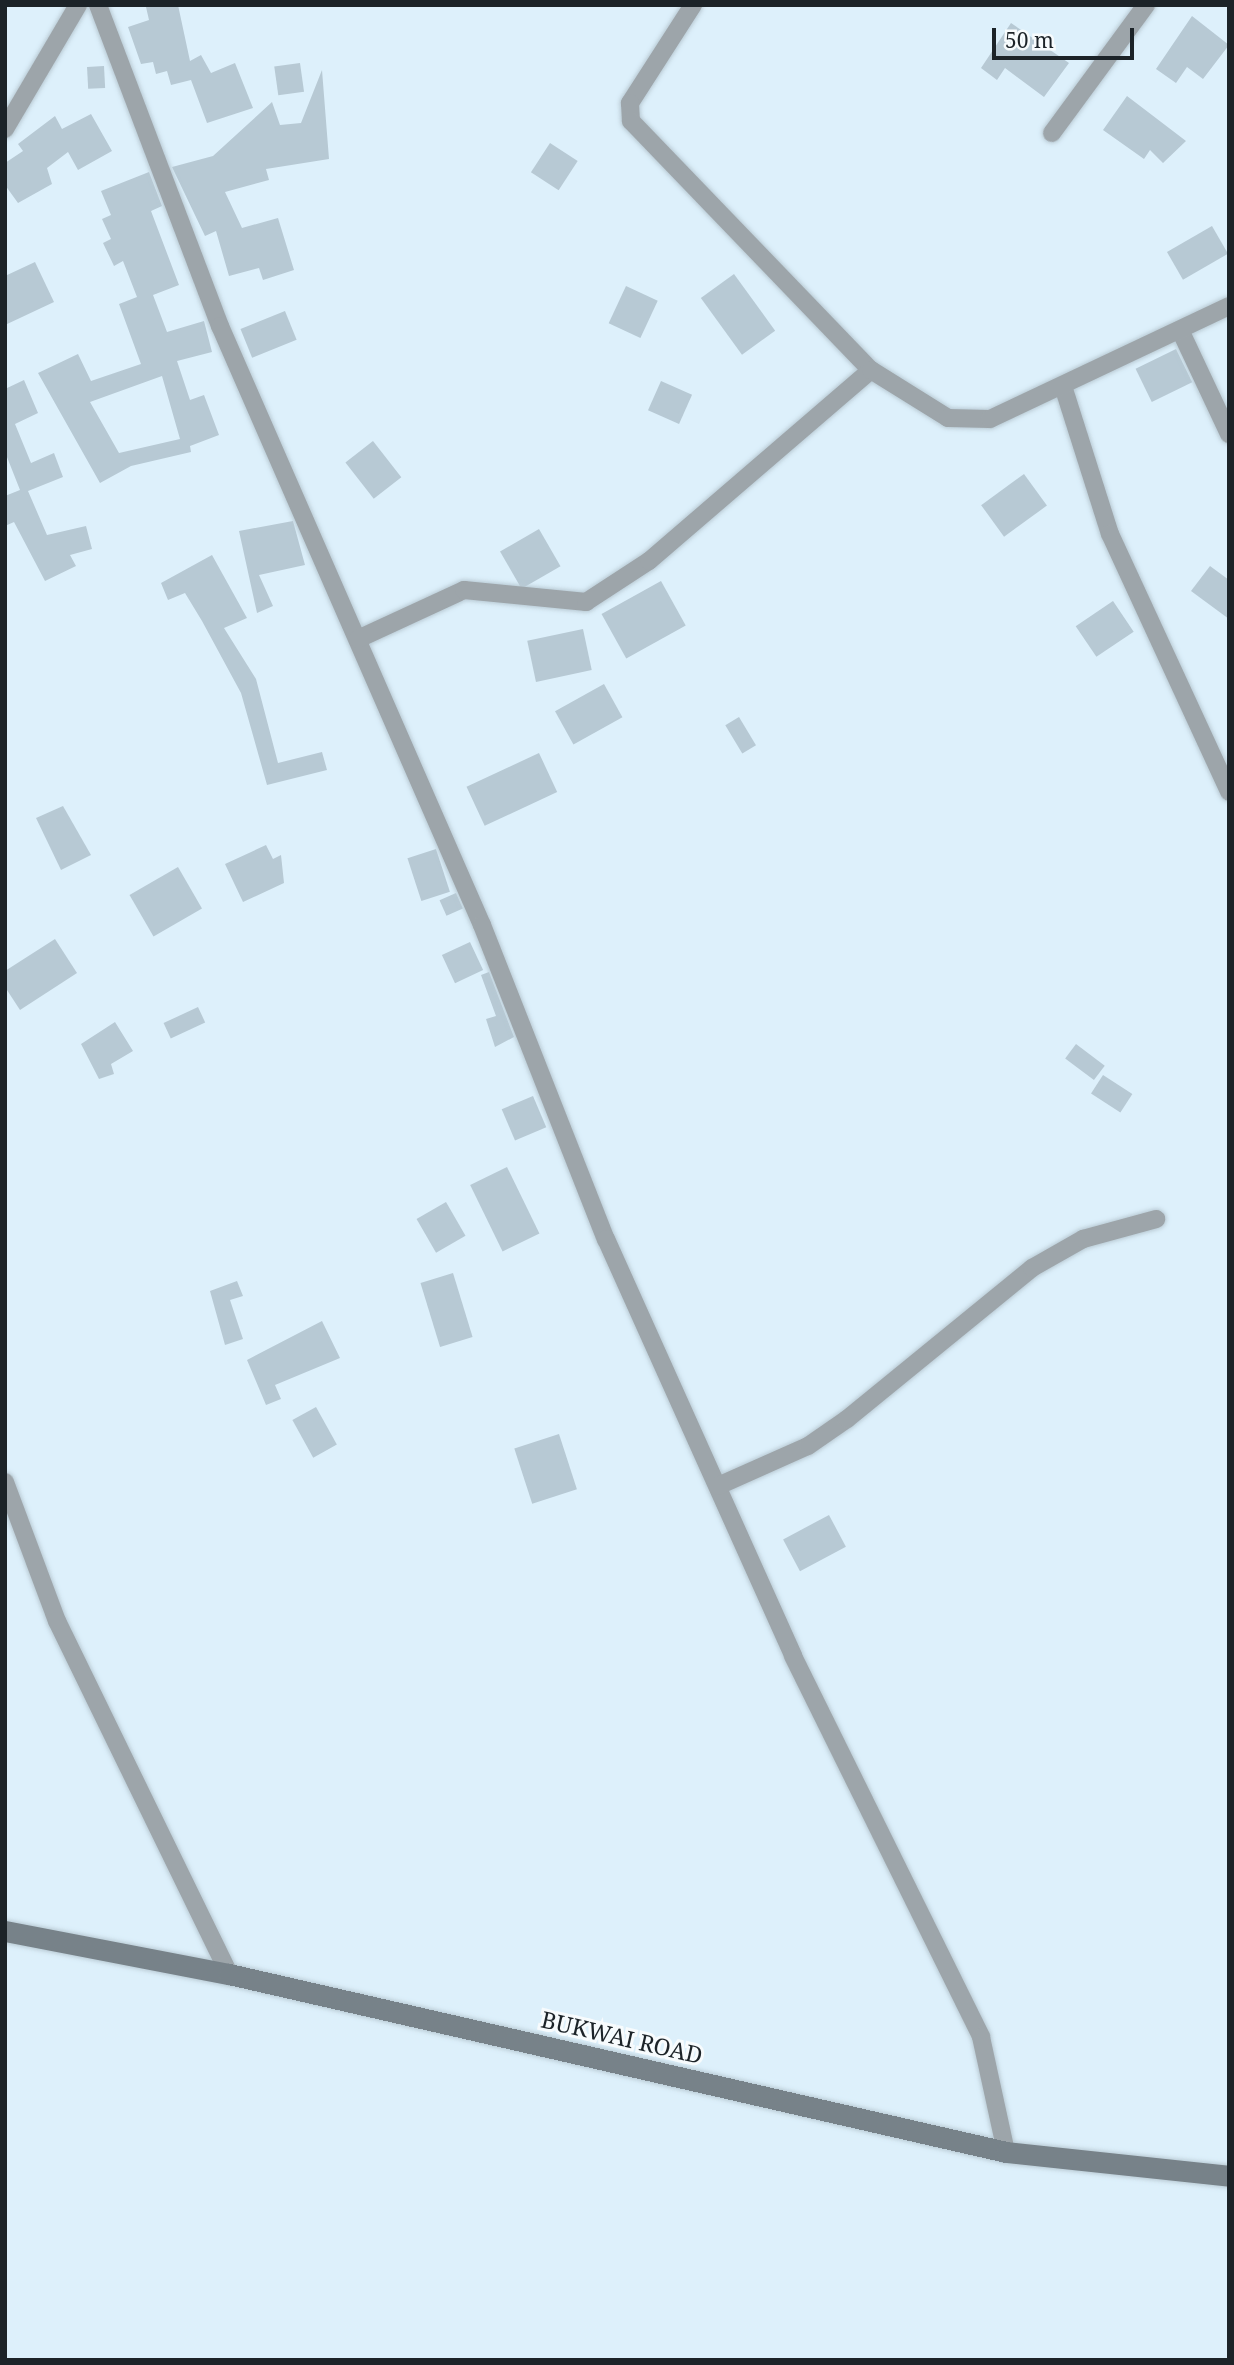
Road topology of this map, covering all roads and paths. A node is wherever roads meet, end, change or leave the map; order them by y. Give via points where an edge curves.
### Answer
1 (78, 5) edge
2 (97, 5) edge
3 (694, 5) edge
4 (1146, 5) edge
5 (5, 130) edge
6 (1052, 133) dead end
7 (1229, 306) edge
8 (1181, 332) junction
9 (871, 370) junction
10 (1063, 386) junction
11 (1229, 434) edge
12 (358, 639) junction
13 (1220, 761) edge
14 (1229, 792) edge
15 (1156, 1219) dead end
16 (5, 1482) edge
17 (718, 1486) junction
18 (5, 1931) edge
19 (229, 1975) junction
20 (1006, 2152) junction
21 (1229, 2176) edge

1 - 5 street
2 - 12 street via 220,326
3 - 9 street via 631,103 631,121
4 - 6 street
7 - 8 street
8 - 10 street
8 - 11 street
9 - 10 street via 948,418 990,419
9 - 12 street via 649,561 586,602 562,605 464,590
10 - 13 street via 1110,534
12 - 17 street via 482,925 606,1239
13 - 14 street
15 - 17 street via 1083,1239 1032,1268 808,1446
16 - 19 street via 74,1657
17 - 20 street via 867,1812 981,2038
18 - 19 street, BUKWAI ROAD
19 - 20 street, BUKWAI ROAD
20 - 21 street, BUKWAI ROAD

